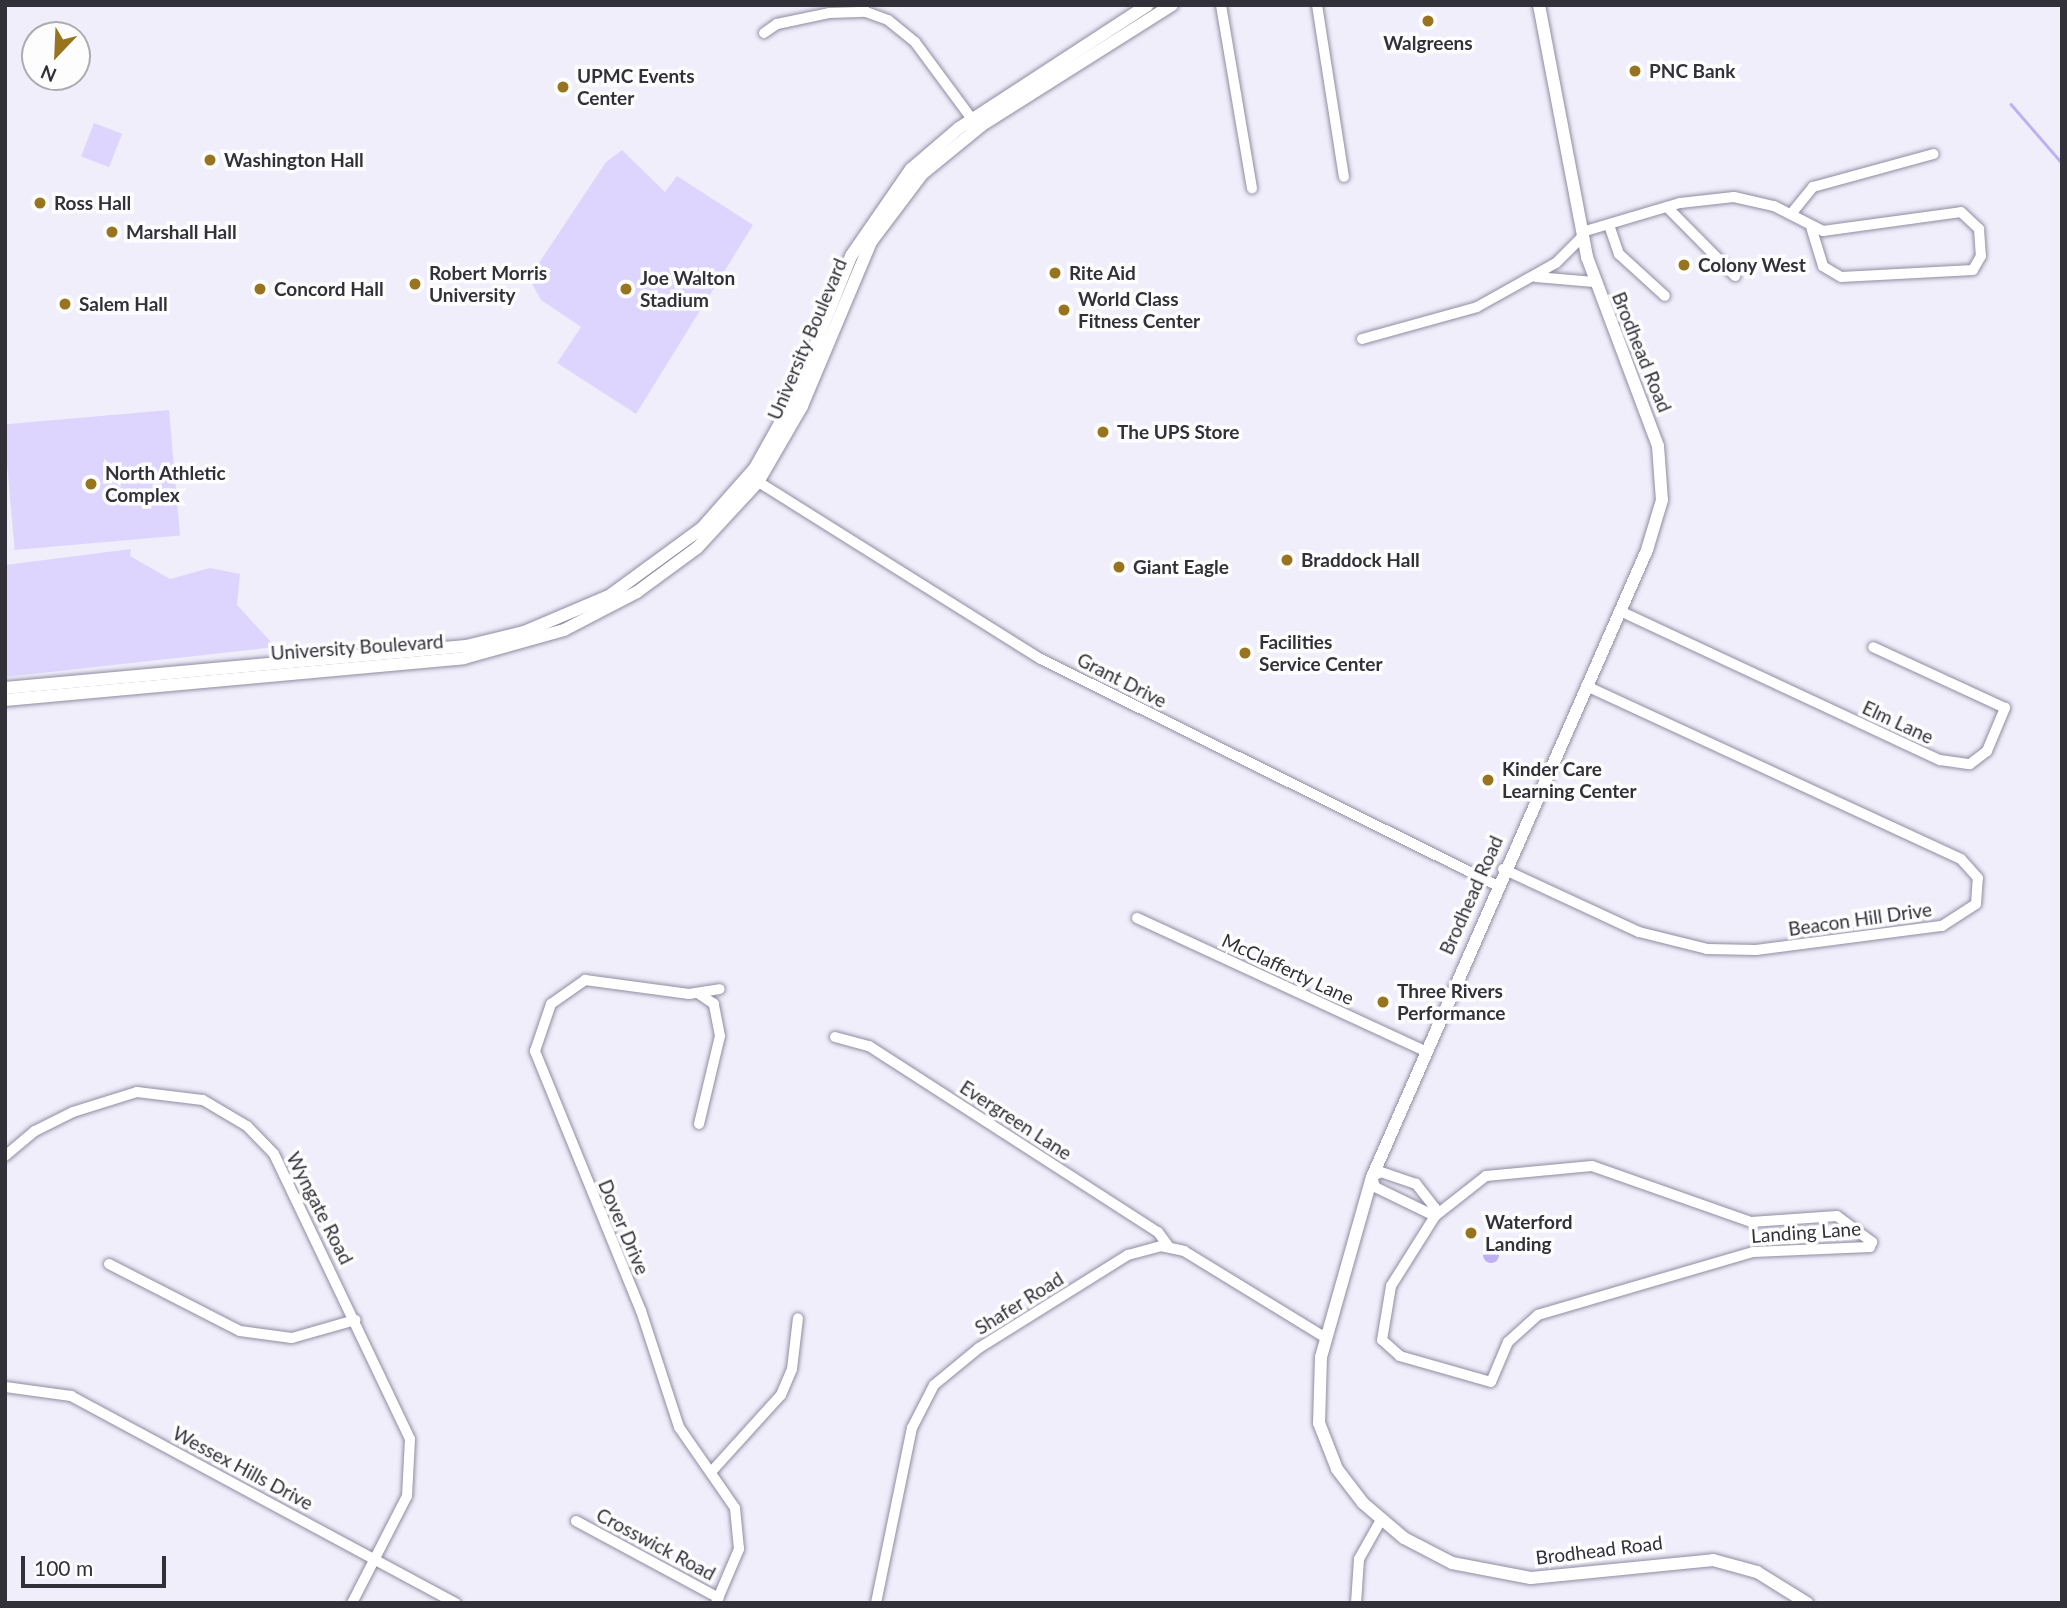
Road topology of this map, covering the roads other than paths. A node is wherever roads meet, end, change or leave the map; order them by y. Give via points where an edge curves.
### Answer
1 (1148, 5) edge
2 (1172, 5) edge
3 (1221, 5) edge
4 (1317, 5) edge
5 (1539, 5) edge
6 (764, 33) dead end
7 (972, 119) junction
8 (1934, 154) dead end
9 (1344, 177) dead end
10 (1252, 188) dead end
11 (1667, 206) junction
12 (1791, 214) junction
13 (1609, 225) junction
14 (1812, 229) junction
15 (1582, 234) junction
16 (1535, 276) junction
17 (1735, 276) dead end
18 (1594, 282) junction
19 (1665, 296) dead end
20 (1362, 339) dead end
21 (754, 479) junction
22 (1620, 611) junction
23 (1873, 646) dead end
24 (1586, 686) junction
25 (5, 688) edge
26 (5, 700) edge
27 (1503, 869) junction
28 (1496, 885) junction
29 (1137, 918) dead end
30 (720, 989) dead end
31 (699, 994) junction
32 (835, 1037) dead end
33 (1425, 1051) junction
34 (699, 1124) dead end
35 (5, 1156) edge
36 (1372, 1177) junction
37 (1435, 1216) junction
38 (1168, 1246) junction
39 (109, 1264) dead end
40 (798, 1318) dead end
41 (355, 1320) junction
42 (1326, 1338) junction
43 (5, 1387) edge
44 (712, 1471) junction
45 (1381, 1520) junction
46 (576, 1521) dead end
47 (375, 1559) junction
48 (718, 1600) edge
49 (352, 1603) edge
50 (456, 1603) edge
51 (876, 1603) edge
52 (1356, 1603) edge
53 (1807, 1603) edge

1 - 7 main road, University Boulevard
2 - 21 main road, University Boulevard via 975,130 907,191 862,258 802,406
3 - 10 street
4 - 9 street
5 - 15 main road, Brodhead Road
6 - 7 street via 777,24 839,12 888,20 915,42
7 - 21 main road, University Boulevard via 911,169 872,218
8 - 12 street via 1813,187
11 - 12 street via 1734,197
11 - 13 street
11 - 17 street
12 - 14 street
13 - 15 street
13 - 19 street via 1619,254
14 - 14 street via 1823,266 1841,277 1973,270 1981,256 1976,224 1956,211
15 - 16 street
15 - 18 main road, Brodhead Road
16 - 18 street
16 - 20 street via 1445,320
18 - 22 main road, Brodhead Road via 1654,432 1664,476 1658,523
21 - 25 main road, University Boulevard via 657,566 583,609 524,632 443,649 155,670
21 - 26 main road, University Boulevard via 718,529 657,579 592,617 513,647 444,660
21 - 28 street, Grant Drive via 1030,653
22 - 23 street, Elm Lane via 1940,760 1969,764 1987,751 2005,708
22 - 24 main road, Brodhead Road
24 - 27 main road, Brodhead Road
24 - 27 street, Beacon Hill Drive via 1961,859 1978,878 1976,904 1942,926 1756,950 1707,948 1639,932
27 - 28 main road, Brodhead Road
28 - 33 main road, Brodhead Road
29 - 33 street, McClafferty Lane
30 - 31 street
31 - 34 street via 714,1004 720,1036
31 - 44 street, Dover Drive via 585,981 551,1004 535,1051 640,1311 679,1427
32 - 38 street, Evergreen Lane via 869,1046 1158,1232
33 - 36 main road, Brodhead Road
35 - 41 street, Wyngate Road via 35,1131 111,1097 166,1092 203,1100 247,1126 286,1170
36 - 37 street via 1375,1187
36 - 37 street via 1381,1172 1416,1184
36 - 42 main road, Brodhead Road
37 - 37 street, Landing Lane via 1399,1268 1382,1340 1399,1356 1490,1382 1508,1342 1538,1315 1753,1252 1870,1247 1872,1242 1837,1216 1751,1222 1592,1166 1486,1176
38 - 42 street
38 - 51 street, Shafer Road via 1128,1255 940,1378 912,1428
39 - 41 street via 240,1331 292,1338
40 - 44 street via 792,1369 780,1395
41 - 47 street, Wyngate Road via 410,1439 407,1496
42 - 45 main road, Brodhead Road via 1316,1390 1323,1439 1346,1482
43 - 47 street, Wessex Hills Drive via 71,1396
44 - 48 street, Dover Drive via 730,1497 739,1529 736,1561
45 - 52 street via 1359,1559
45 - 53 main road, Brodhead Road via 1427,1552 1479,1571 1558,1577 1713,1560 1757,1572
46 - 48 street, Crosswick Road
47 - 49 street, Wyngate Road
47 - 50 street, Wessex Hills Drive

